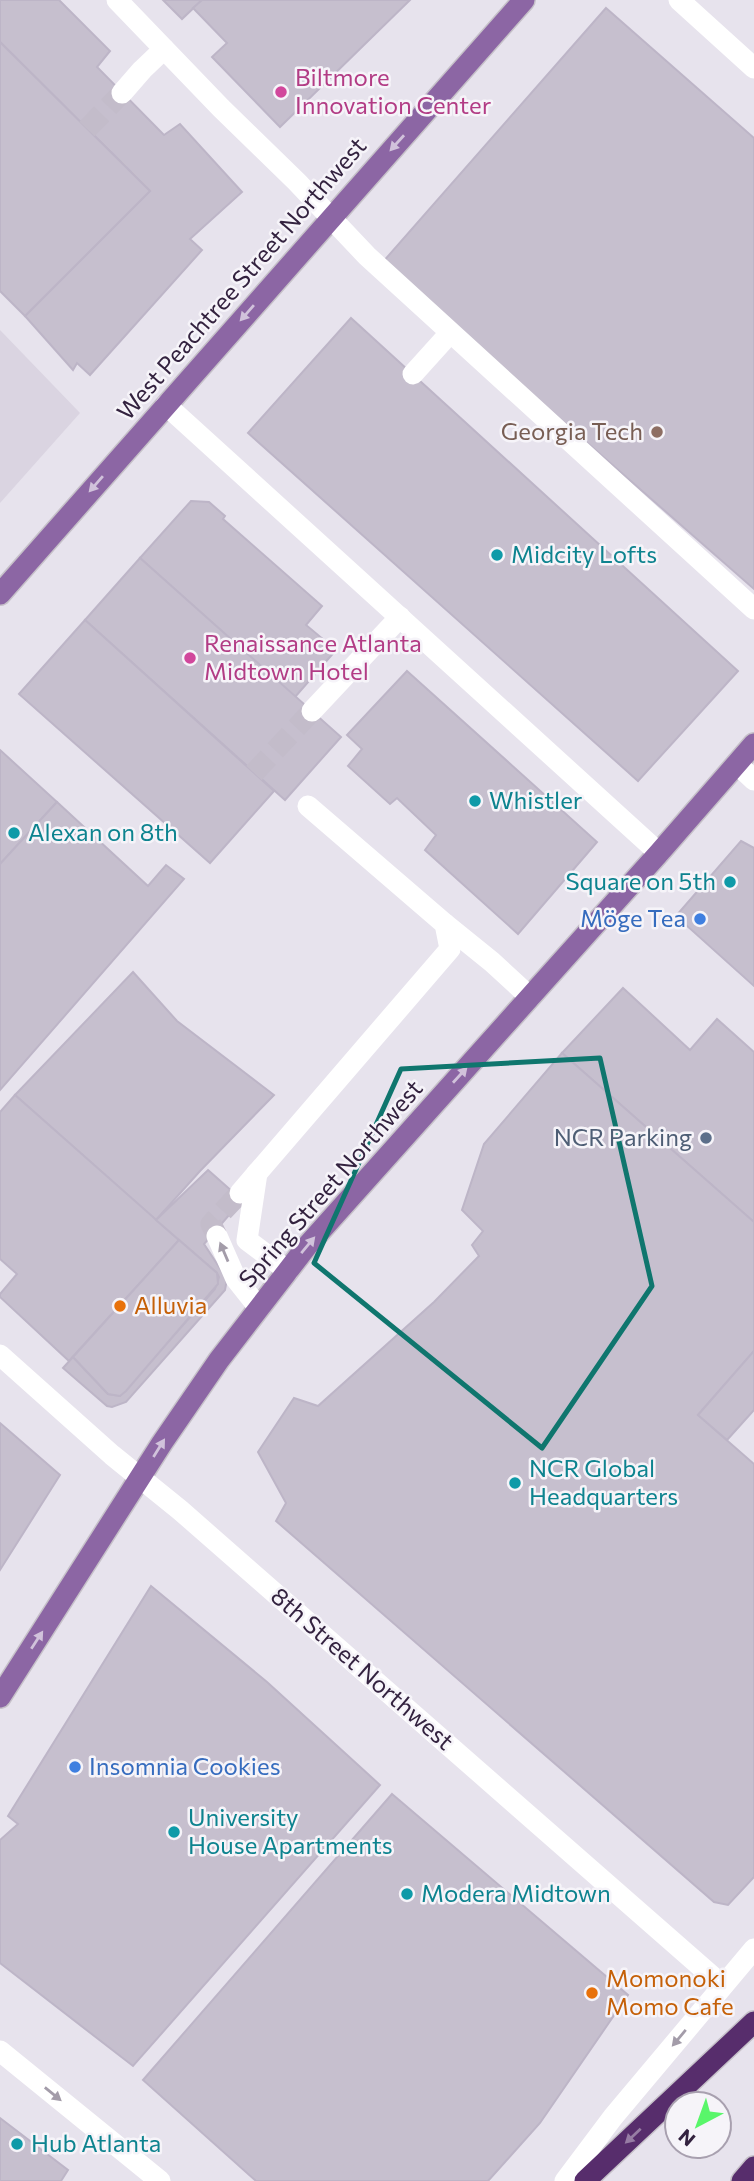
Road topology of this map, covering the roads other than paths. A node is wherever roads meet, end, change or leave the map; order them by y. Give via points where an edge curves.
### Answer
1 (117, 0) edge
2 (524, 0) edge
3 (679, 0) edge
4 (164, 49) junction
5 (754, 68) edge
6 (122, 93) tunnel mouth
7 (331, 218) junction
8 (450, 333) junction
9 (413, 374) dead end
10 (166, 405) junction
11 (0, 594) edge
12 (754, 609) edge
13 (400, 617) junction
14 (312, 710) tunnel mouth
15 (754, 744) edge
16 (737, 764) junction
17 (754, 780) edge
18 (308, 806) dead end
19 (659, 853) junction
20 (446, 924) junction
21 (530, 997) junction
22 (257, 1173) junction
23 (240, 1193) tunnel mouth
24 (217, 1236) tunnel mouth
25 (288, 1271) junction
26 (259, 1308) junction
27 (0, 1355) edge
28 (140, 1478) junction
29 (0, 1697) edge
30 (754, 1949) edge
31 (722, 1985) junction
32 (754, 2022) edge
33 (0, 2051) edge
34 (754, 2167) edge
35 (160, 2181) edge
36 (565, 2181) edge
37 (585, 2181) edge
38 (742, 2181) edge

1 - 4 street
2 -> 7 main road, West Peachtree Street Northwest
3 - 5 street
4 - 6 street
4 - 7 street
7 - 8 street
7 -> 10 main road, West Peachtree Street Northwest
8 - 9 street
8 - 12 street
10 -> 11 main road, West Peachtree Street Northwest
10 - 13 street
13 - 14 street
13 - 19 street
15 - 16 main road, Spring Street Northwest
16 - 17 street
16 - 19 main road, Spring Street Northwest
18 - 20 street
19 - 21 main road, Spring Street Northwest
20 - 21 street
20 - 22 street via 450,949
25 -> 21 main road, Spring Street Northwest
22 - 23 street
22 - 25 street via 247,1240
26 -> 24 street via 236,1279
25 - 26 main road, Spring Street Northwest
28 -> 26 main road, Spring Street Northwest
27 - 28 street, 8th Street Northwest
29 -> 28 main road, Spring Street Northwest
28 - 31 street, 8th Street Northwest
30 - 31 street
31 -> 36 street
32 -> 37 highway
33 -> 35 street
34 - 38 highway

